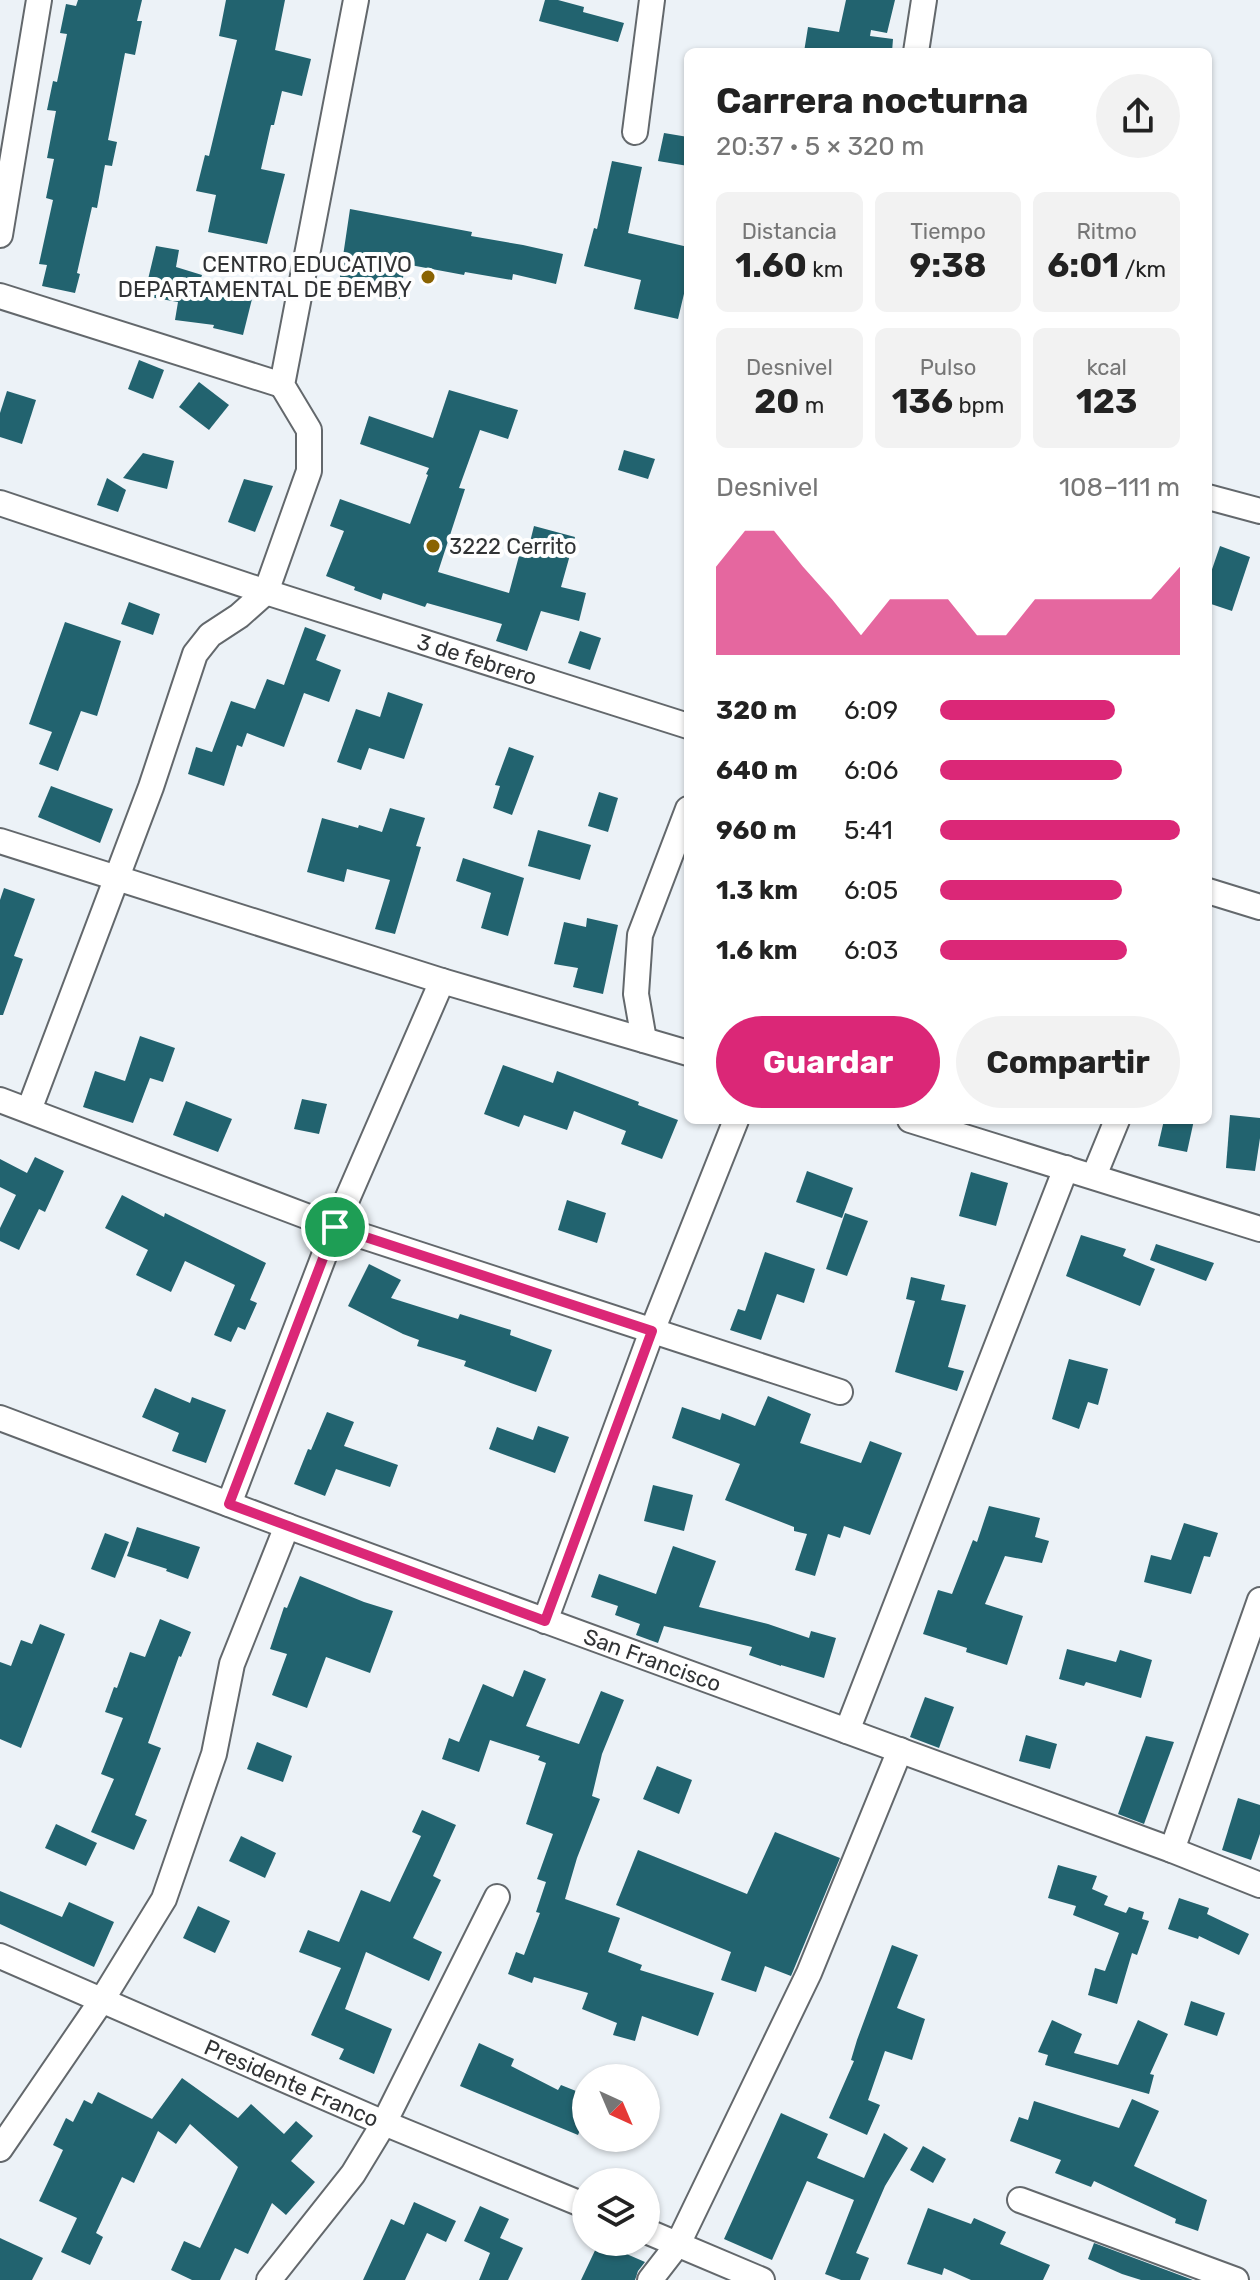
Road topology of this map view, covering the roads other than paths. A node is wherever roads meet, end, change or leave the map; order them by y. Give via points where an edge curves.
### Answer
1 (39, 0) edge
2 (356, 0) edge
3 (652, 0) edge
4 (924, 0) edge
5 (917, 48) edge
6 (635, 132) dead end
7 (0, 235) edge
8 (0, 296) edge
9 (282, 385) junction
10 (1212, 498) edge
11 (0, 503) edge
12 (1260, 511) edge
13 (266, 592) junction
14 (684, 725) edge
15 (684, 820) edge
16 (0, 841) edge
17 (117, 878) junction
18 (1212, 892) edge
19 (1260, 907) edge
20 (442, 981) junction
21 (644, 1040) junction
22 (684, 1052) edge
23 (0, 1100) edge
24 (29, 1110) junction
25 (734, 1124) edge
26 (923, 1124) edge
27 (1115, 1124) edge
28 (1066, 1168) junction
29 (1094, 1176) junction
30 (335, 1227) junction
31 (1260, 1229) edge
32 (652, 1331) junction
33 (840, 1392) dead end
34 (0, 1418) edge
35 (229, 1504) junction
36 (287, 1526) junction
37 (1260, 1600) edge
38 (545, 1621) junction
39 (847, 1731) junction
40 (900, 1750) junction
41 (1172, 1850) junction
42 (1260, 1885) edge
43 (497, 1897) dead end
44 (0, 1956) edge
45 (102, 2000) junction
46 (384, 2123) junction
47 (0, 2149) edge
48 (572, 2200) edge
49 (1020, 2200) dead end
50 (660, 2237) edge
51 (678, 2244) junction
52 (1204, 2275) edge
53 (269, 2280) edge
54 (650, 2280) edge
55 (762, 2280) edge
56 (1236, 2280) edge

1 - 7 street
2 - 9 street
3 - 6 street
4 - 5 street
8 - 9 street
9 - 13 street via 309,430 309,471
10 - 12 street
11 - 13 street, 3 de febrero
13 - 14 street, 3 de febrero
13 - 17 street via 210,635 195,654
15 - 21 street via 640,935 636,994
16 - 17 street
17 - 20 street
17 - 24 street
18 - 19 street
20 - 21 street
20 - 30 street
21 - 22 street
23 - 24 street
24 - 30 street
25 - 32 street
26 - 28 street
27 - 29 street
28 - 29 street
28 - 39 street
29 - 31 street
30 - 32 street
30 - 35 street
32 - 33 street
32 - 38 street
34 - 35 street, San Francisco
35 - 36 street, San Francisco
36 - 38 street, San Francisco
36 - 45 street via 232,1664 214,1754 164,1899
37 - 41 street
38 - 39 street, San Francisco
39 - 40 street, San Francisco
40 - 41 street, San Francisco
40 - 51 street via 809,1973
41 - 42 street, San Francisco
43 - 46 street
44 - 45 street, Presidente Franco
45 - 46 street, Presidente Franco
45 - 47 street
46 - 48 street, Presidente Franco
46 - 53 street via 353,2174
49 - 52 street
50 - 51 street
51 - 54 street
51 - 55 street
52 - 56 street

